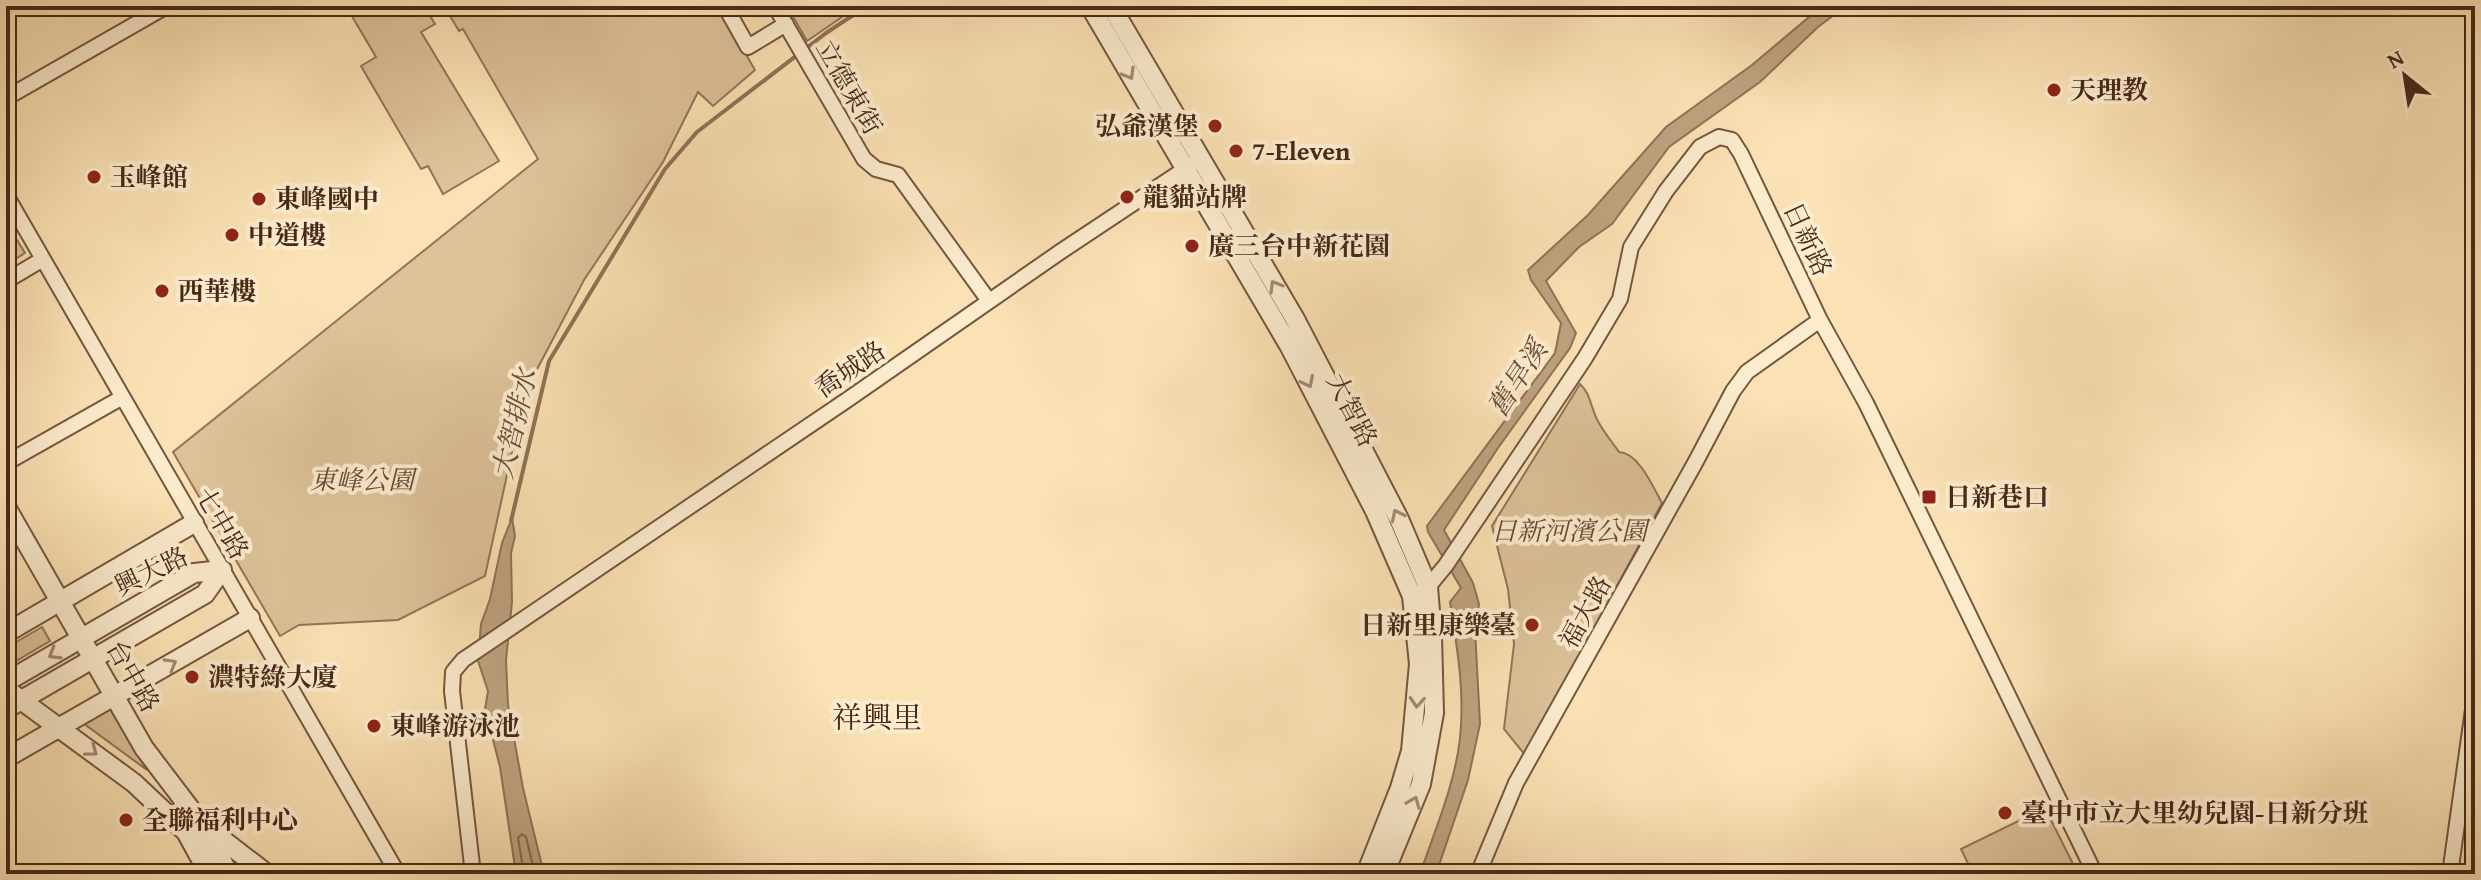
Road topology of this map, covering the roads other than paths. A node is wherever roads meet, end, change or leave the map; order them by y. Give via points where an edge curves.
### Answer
1 (167, 6) edge
2 (725, 6) edge
3 (775, 6) edge
4 (1090, 6) edge
5 (1111, 6) edge
6 (786, 24) junction
7 (6, 98) edge
8 (1192, 165) junction
9 (6, 195) edge
10 (43, 259) junction
11 (6, 281) edge
12 (989, 301) junction
13 (1820, 320) junction
14 (121, 398) junction
15 (6, 463) edge
16 (6, 507) edge
17 (194, 523) junction
18 (222, 570) junction
19 (1420, 591) junction
20 (60, 602) junction
21 (250, 618) junction
22 (6, 633) edge
23 (81, 638) junction
24 (93, 658) junction
25 (6, 682) edge
26 (2475, 695) edge
27 (114, 696) junction
28 (11, 700) edge
29 (60, 727) junction
30 (6, 758) edge
31 (201, 823) junction
32 (209, 874) edge
33 (229, 874) edge
34 (267, 874) edge
35 (398, 874) edge
36 (473, 874) edge
37 (1366, 874) edge
38 (1384, 874) edge
39 (1478, 874) edge
40 (2095, 874) edge
41 (2450, 874) edge

1 - 7 street
2 - 6 street, 立德東街 via 748,47
3 - 6 street, 立德東街
4 -> 8 street, 大智路
5 - 8 street, 大智路
6 - 12 street, 立德東街 via 864,159 898,175
8 - 12 street, 喬城路
8 - 19 street, 大智路
9 - 10 street, 七中路
10 - 11 street
10 - 14 street, 七中路
12 - 36 street, 喬城路 via 463,660 453,672 452,691
13 - 19 street, 日新路 via 1741,154 1732,140 1709,139 1673,181 1631,247 1620,299 1585,358 1446,565
13 - 39 street, 福大路 via 1747,372 1733,391 1516,783
13 - 40 street, 日新路 via 1873,417
14 - 15 street
14 - 17 street, 七中路
16 - 20 street, 台中路
17 - 18 street, 七中路
17 - 20 street, 興大路
18 - 21 street, 七中路
18 - 23 street, 興大路 via 194,573
18 - 24 street, 興大路 via 205,594
19 -> 37 street, 大智路 via 1411,751
38 -> 19 street, 大智路 via 1421,784 1434,713 1432,636
20 - 22 street, 興大路
20 - 23 street, 台中路
27 -> 21 street
21 - 35 street, 七中路
23 - 24 street, 台中路
23 -> 25 street, 興大路
24 - 27 street, 台中路
24 - 28 street, 興大路
26 - 41 street
27 - 29 street
27 - 31 street, 台中路 via 144,748
28 - 29 street
29 - 30 street
29 -> 32 street via 134,783 186,832
31 - 33 street, 台中路
31 - 34 street, 台中路

